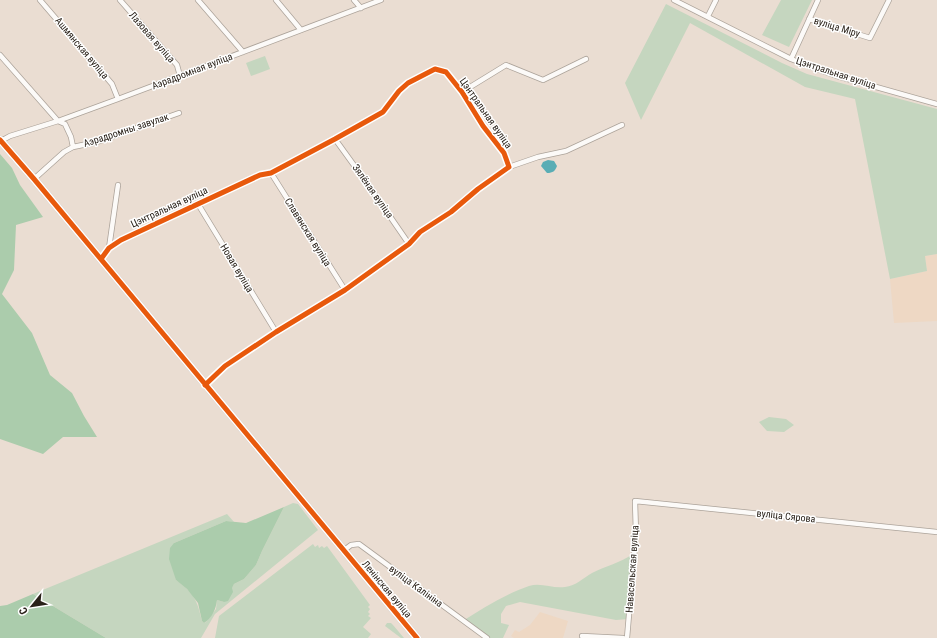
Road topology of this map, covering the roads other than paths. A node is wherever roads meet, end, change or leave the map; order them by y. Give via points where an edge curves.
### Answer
1 (40, 0) edge
2 (120, 0) edge
3 (198, 0) edge
4 (276, 0) edge
5 (354, 0) edge
6 (381, 0) edge
7 (674, 0) edge
8 (716, 0) edge
9 (818, 0) edge
10 (889, 0) edge
11 (361, 8) junction
12 (708, 16) junction
13 (809, 19) junction
14 (301, 30) junction
15 (243, 52) junction
16 (0, 55) edge
17 (586, 59) dead end
18 (791, 59) junction
19 (180, 76) junction
20 (462, 92) junction
21 (118, 99) junction
22 (937, 104) edge
23 (179, 113) dead end
24 (58, 121) junction
25 (622, 125) dead end
26 (335, 139) junction
27 (1, 140) edge
28 (73, 147) junction
29 (509, 167) junction
30 (271, 173) junction
31 (34, 179) junction
32 (118, 185) dead end
33 (198, 204) junction
34 (409, 244) junction
35 (109, 248) junction
36 (101, 259) junction
37 (345, 290) junction
38 (276, 332) junction
39 (205, 385) junction
40 (635, 501) joint
41 (937, 532) edge
42 (343, 551) junction
43 (582, 636) dead end
44 (417, 638) edge
45 (487, 638) edge
46 (623, 638) edge
47 (627, 638) edge

1 - 21 street, Ашмянская вуліца via 112,84
2 - 19 street, Лазовая вуліца via 177,66
3 - 15 street
4 - 14 street
5 - 11 street
6 - 11 street, Аэрадромная вуліца
7 - 12 street, Цэнтральная вуліца
8 - 12 street
9 - 13 street
10 - 13 street, вуліца Міру via 870,38
11 - 14 street, Аэрадромная вуліца
12 - 18 street, Цэнтральная вуліца
13 - 18 street
14 - 15 street, Аэрадромная вуліца
15 - 19 street, Аэрадромная вуліца
16 - 24 street
17 - 20 street via 543,80 506,65
18 - 22 street, Цэнтральная вуліца via 837,76
19 - 21 street, Аэрадромная вуліца
20 - 26 street, Цэнтральная вуліца via 446,72 435,69 408,83 383,112
20 - 29 street, Цэнтральная вуліца via 504,153
21 - 24 street, Аэрадромная вуліца
23 - 28 street, Аэрадромны завулак via 97,142
24 - 27 street, Аэрадромная вуліца
24 - 28 street via 65,124
25 - 29 street via 566,151
26 - 30 street, Цэнтральная вуліца
26 - 34 street, Зялёная вуліца
27 - 31 main road
28 - 31 street
29 - 34 street via 451,212 420,232
30 - 33 street, Цэнтральная вуліца via 260,175
30 - 37 street, Славянская вуліца
31 - 36 main road
32 - 35 street
33 - 35 street, Цэнтральная вуліца
33 - 38 street, Новая вуліца
34 - 37 street
35 - 36 street, Цэнтральная вуліца
36 - 39 main road
37 - 38 street
38 - 39 street via 225,366
39 - 42 main road, Ленінская вуліца
40 - 41 street, вуліца Сярова
40 - 47 street, Навасельская вуліца via 636,533
42 - 44 main road, Ленінская вуліца
42 - 45 street, вуліца Калініна via 351,545 359,544
43 - 46 street

